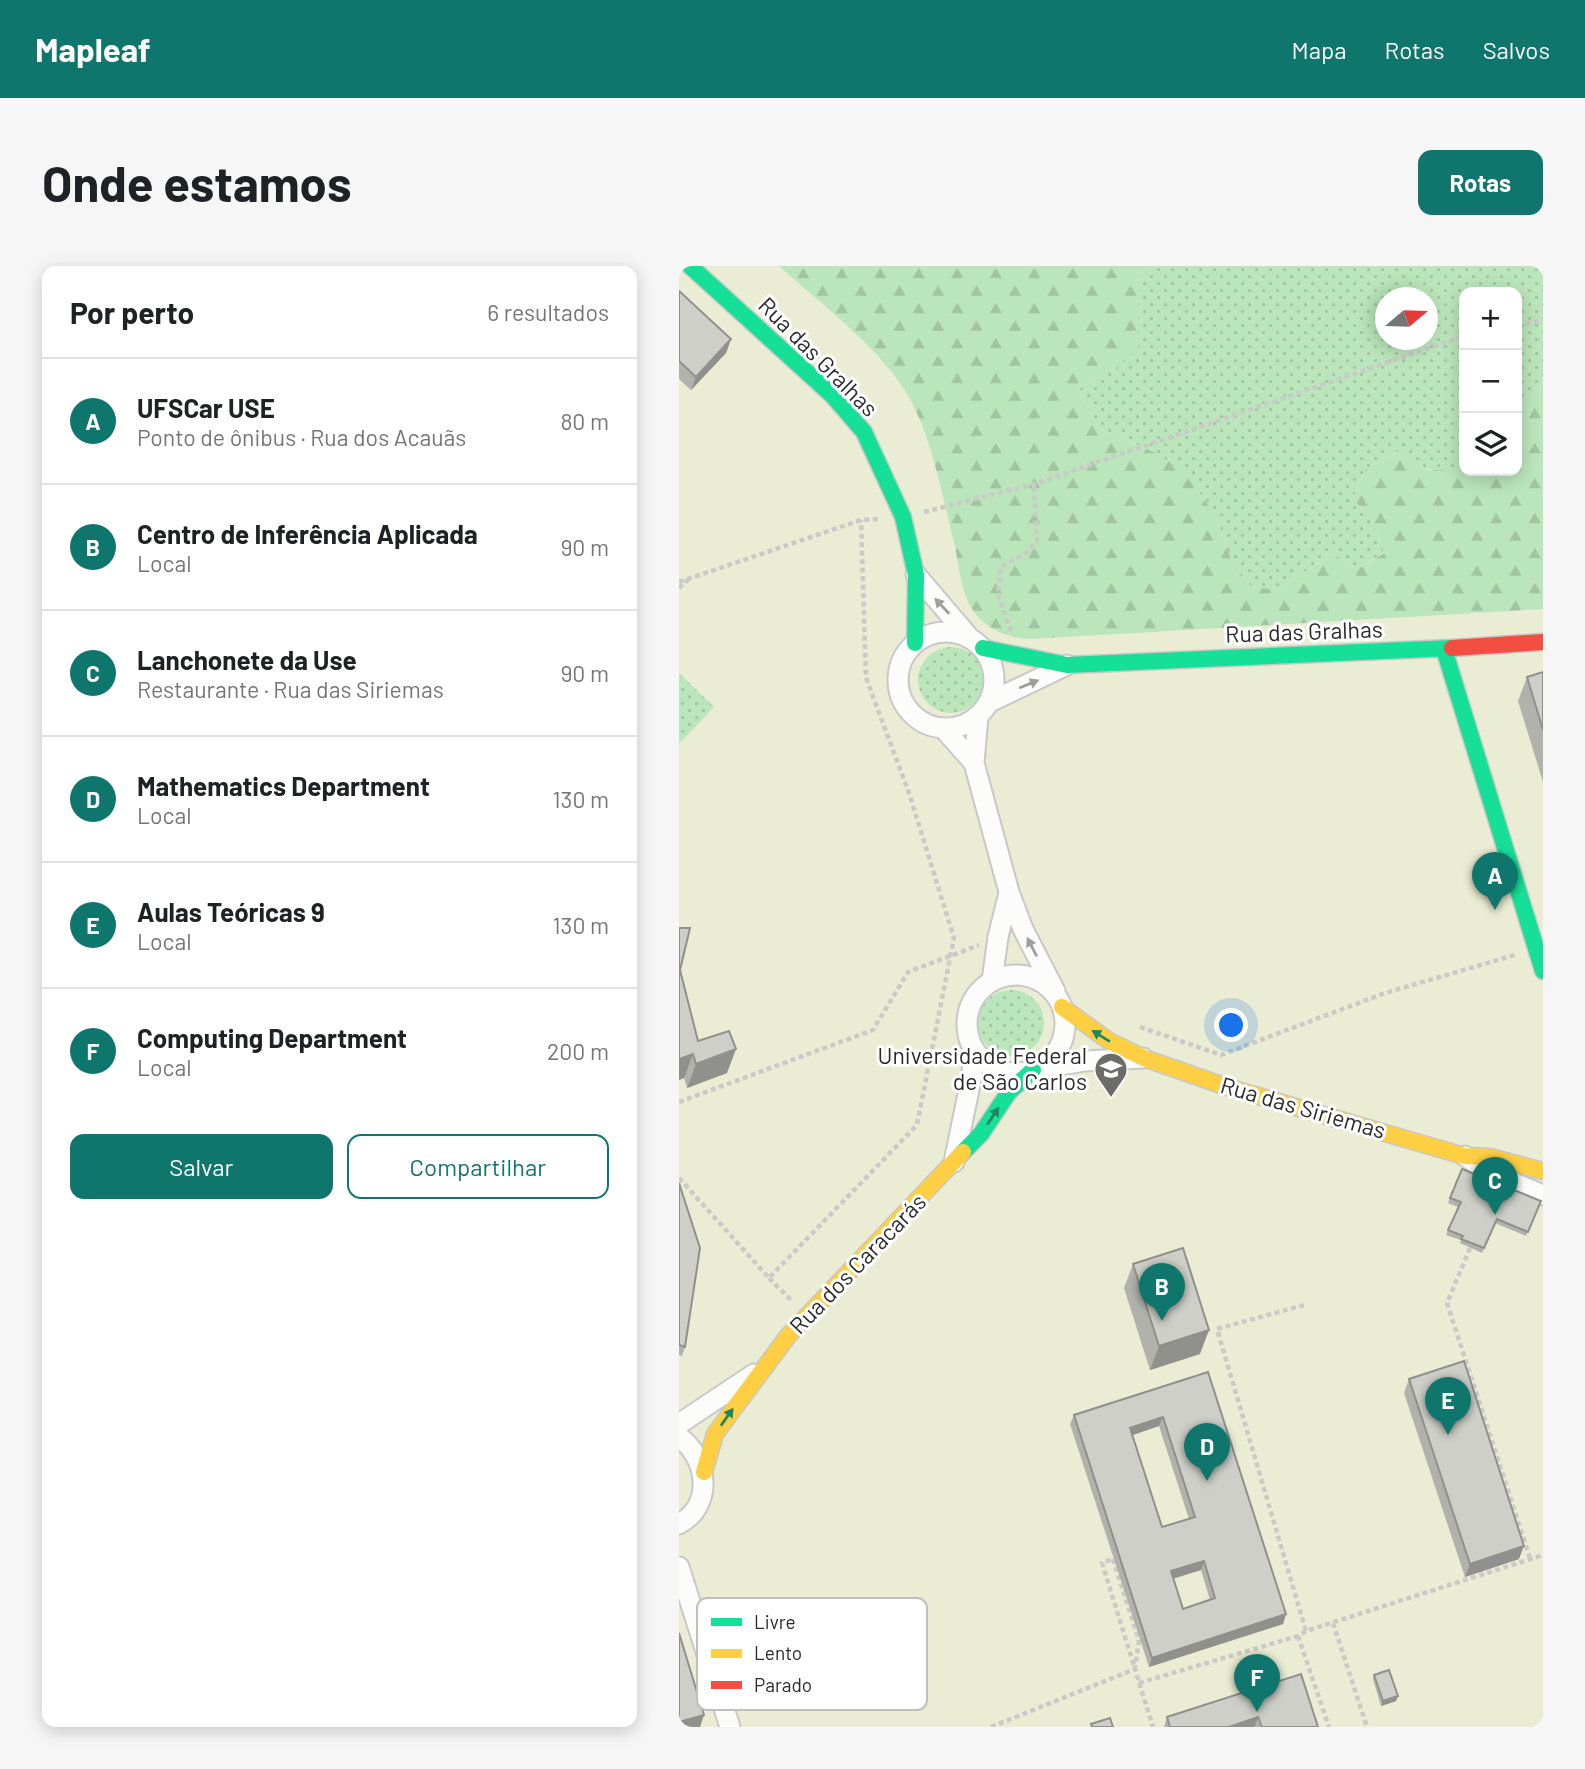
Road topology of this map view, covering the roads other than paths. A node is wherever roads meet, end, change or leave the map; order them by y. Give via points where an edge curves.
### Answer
1 (690, 266) edge
2 (916, 575) junction
3 (1543, 642) edge
4 (915, 643) junction
5 (983, 645) junction
6 (1444, 649) junction
7 (1067, 665) junction
8 (984, 709) junction
9 (943, 728) junction
10 (974, 762) junction
11 (1010, 892) junction
12 (1543, 971) edge
13 (992, 981) junction
14 (1061, 1004) junction
15 (973, 1048) junction
16 (1144, 1058) junction
17 (1036, 1069) junction
18 (1464, 1156) junction
19 (954, 1162) junction
20 (1543, 1171) edge
21 (1543, 1195) edge
22 (764, 1367) junction
23 (679, 1424) edge
24 (679, 1437) edge
25 (704, 1472) junction
26 (679, 1524) edge
27 (679, 1567) edge
28 (697, 1623) edge
29 (725, 1710) edge
30 (730, 1727) edge

1 - 2 street, Rua das Gralhas via 833,396 864,432 903,517
2 - 4 street, Rua das Gralhas
5 -> 2 street
3 - 6 street, Rua das Gralhas
4 - 5 street via 931,633 950,631
4 - 9 street via 900,666 900,694 909,711 924,723
5 - 7 street, Rua das Gralhas
5 - 8 street via 993,664 995,684
6 - 7 street, Rua das Gralhas
6 - 12 street
8 -> 7 street
8 - 9 street via 961,726
8 - 10 street
9 - 10 street
10 - 11 street, Rua das Siriemas
11 - 13 street
14 -> 11 street, Rua das Siriemas via 1023,929
13 - 14 street via 1010,975 1030,976 1047,986
13 - 15 street via 978,993 969,1010 967,1030
16 -> 14 street, Rua das Siriemas via 1109,1041
14 - 17 street via 1064,1038 1055,1055
15 - 17 street via 985,1063 1003,1072 1022,1074
15 - 19 street
16 - 17 street, Rua das Siriemas
16 - 18 street, Rua das Siriemas
19 -> 17 street, Rua dos Caracarás via 981,1134 1009,1092
18 - 20 street, Rua das Siriemas via 1490,1157
18 - 21 street, Rua das Siriemas via 1492,1174
19 - 22 street, Rua dos Caracarás
22 - 23 street, Rua dos Caracarás
25 -> 22 street, Rua dos Caracarás via 715,1434
24 - 25 street via 691,1446
25 - 26 street via 698,1504
27 - 28 street
29 - 30 street

